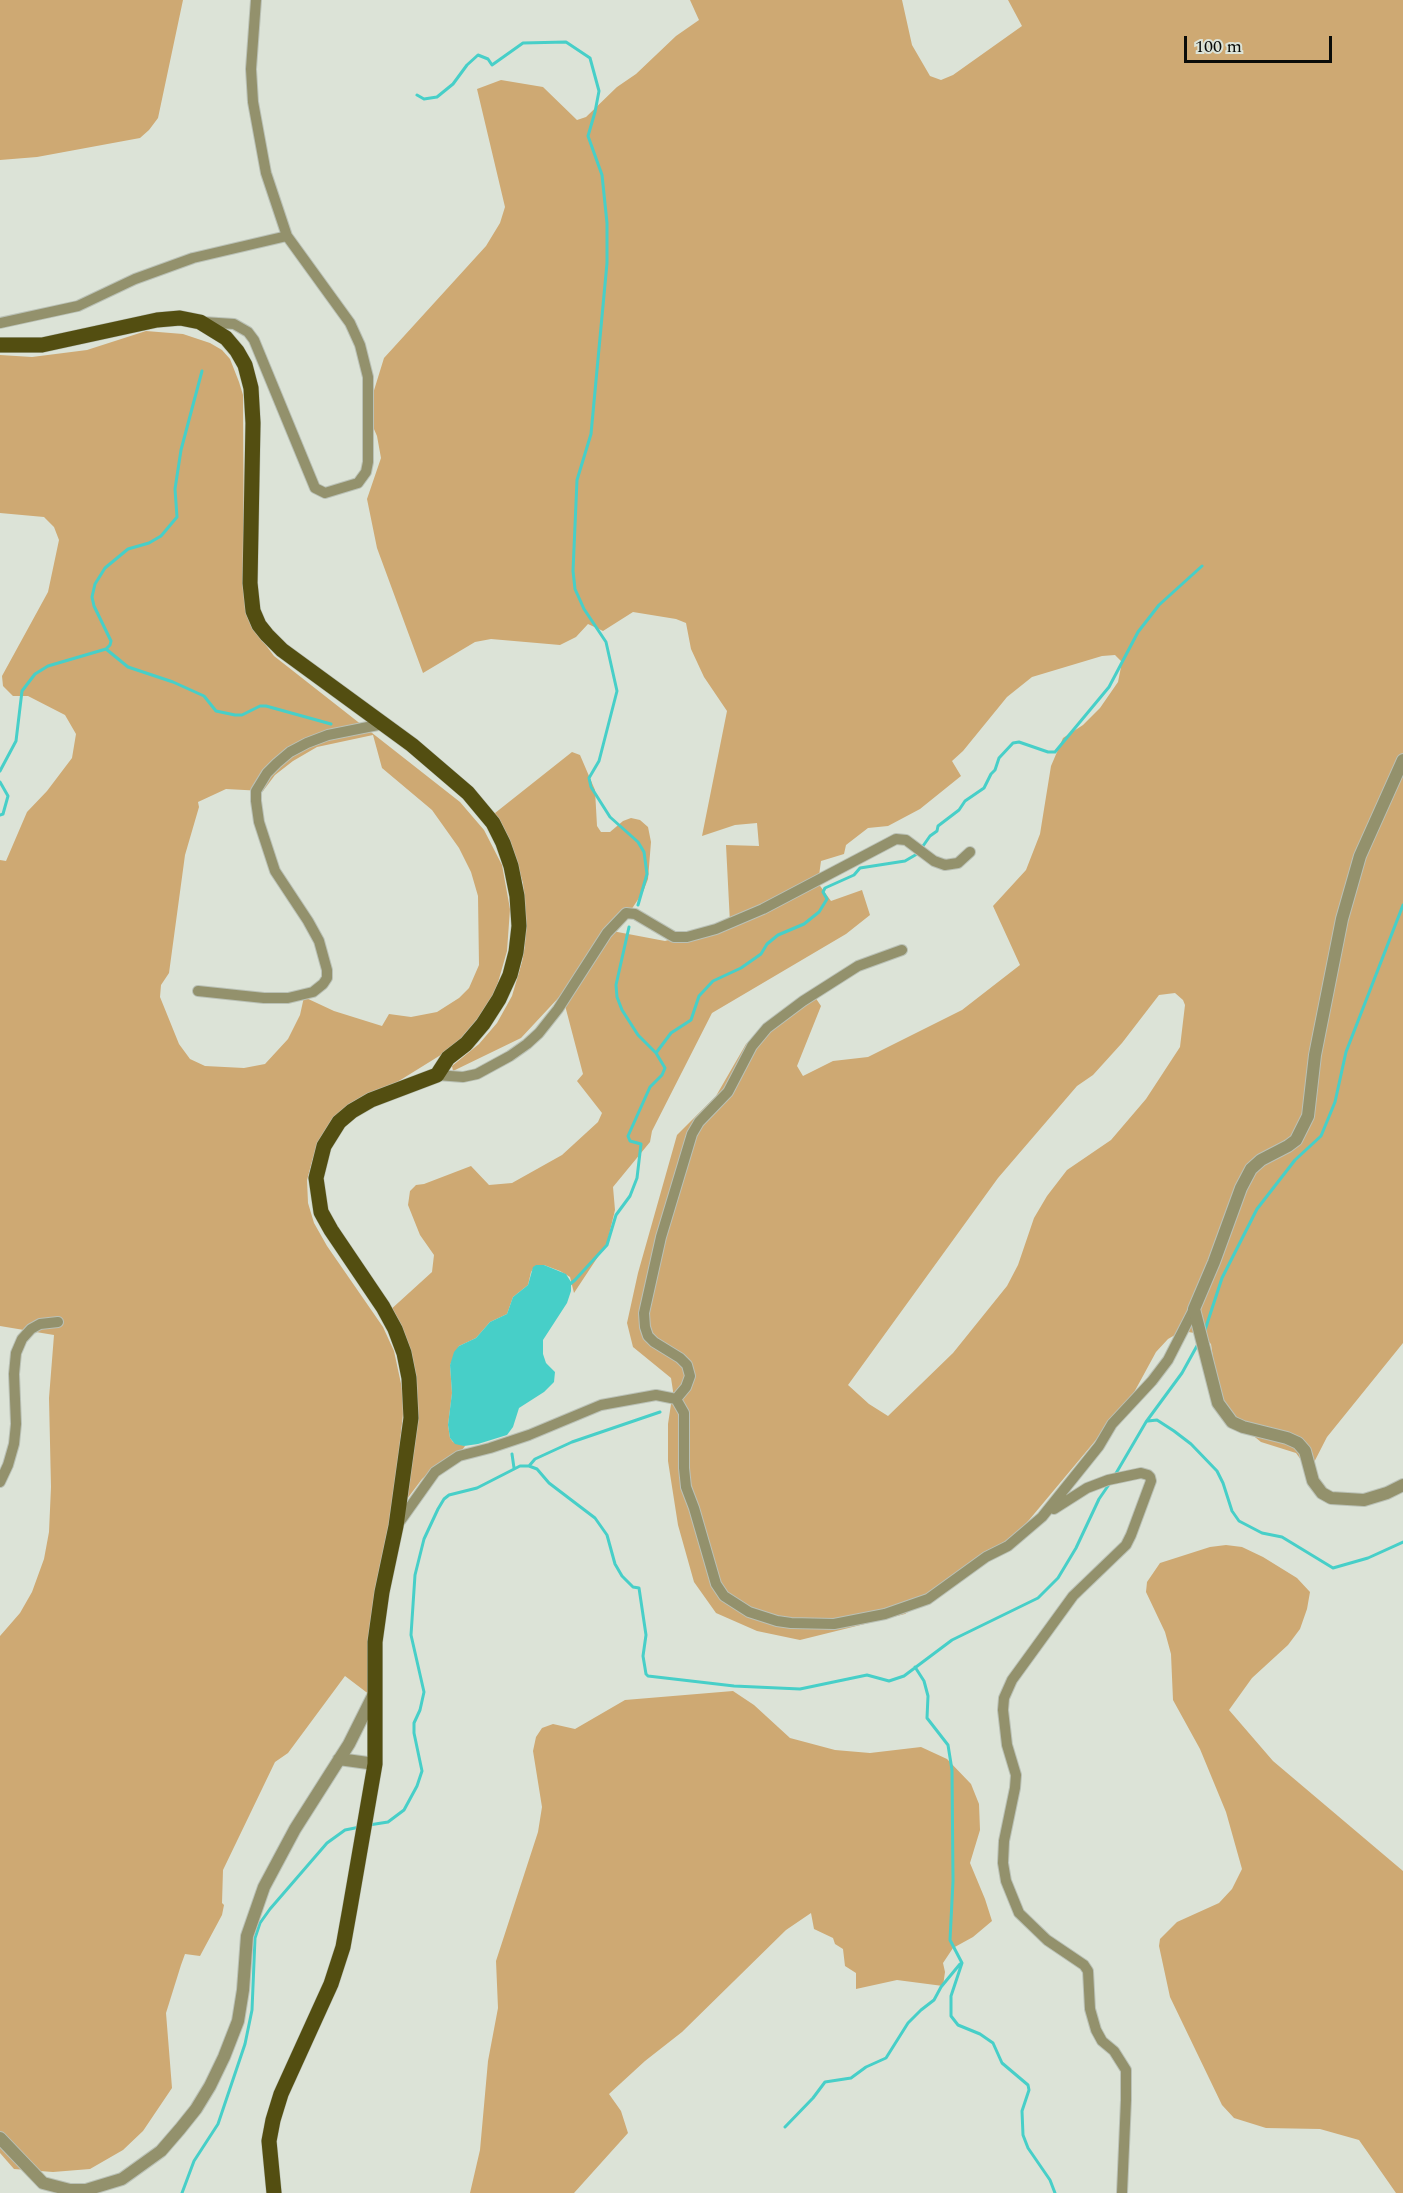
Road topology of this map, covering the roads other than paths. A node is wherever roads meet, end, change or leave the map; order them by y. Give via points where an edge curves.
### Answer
1 (256, 0) edge
2 (287, 236) junction
3 (200, 322) junction
4 (0, 323) edge
5 (0, 345) edge
6 (383, 724) junction
7 (1403, 760) edge
8 (970, 852) dead end
9 (902, 950) dead end
10 (198, 991) dead end
11 (437, 1075) junction
12 (1194, 1309) junction
13 (58, 1322) dead end
14 (676, 1399) junction
15 (0, 1482) edge
16 (1403, 1485) edge
17 (1042, 1517) junction
18 (396, 1526) junction
19 (375, 1693) junction
20 (339, 1759) junction
21 (375, 1764) junction
22 (0, 2138) edge
23 (274, 2193) edge
24 (1122, 2193) edge

1 - 2 street via 253,102 266,173
2 - 3 street via 350,323 365,359 368,462 358,483 325,493 315,488 254,340 234,324
2 - 4 street via 193,258 78,306
3 - 5 main road via 180,318 157,320 42,345
3 - 6 main road via 226,338 237,351 251,388 250,583 259,625 282,650
6 - 10 street via 307,743 277,762 256,791 260,822 275,871 319,941 327,970 323,984 313,992 288,998
6 - 11 main road via 482,807 503,843 517,896 519,926 510,975 483,1024 448,1058
7 - 12 street via 1360,856 1342,919 1315,1055 1308,1116 1296,1140 1251,1169
8 - 11 street via 958,863 945,865 906,840 896,839 763,909 687,937 674,937 635,914 626,913 607,933 558,1009 527,1044 477,1074
9 - 14 street via 858,966 767,1028 752,1046 732,1086 692,1134 661,1237 644,1313 648,1336 687,1365 690,1376
11 - 18 main road via 370,1101 339,1122 324,1146 316,1178 321,1212 383,1306 395,1329 409,1378 411,1418
12 - 16 street via 1218,1403 1232,1422 1298,1443 1305,1451 1313,1481 1331,1498 1364,1500
12 - 17 street via 1168,1360 1112,1424 1100,1446
13 - 15 street via 31,1329 16,1353 14,1444
14 - 17 street via 684,1413 686,1487 716,1584 730,1602 761,1617 810,1625 834,1624 909,1607 928,1599 1008,1546
14 - 18 street via 656,1395 601,1405 529,1435 459,1456 435,1472
17 - 24 street via 1087,1488 1108,1480 1141,1473 1148,1474 1151,1481 1126,1545 1073,1596 1012,1680 1003,1710 1016,1775 1003,1863 1019,1913 1088,1971 1090,2009 1096,2030 1125,2070
18 - 19 main road via 375,1642
19 - 20 street
19 - 21 main road
20 - 21 street
20 - 22 street via 295,1829 253,1914 238,2021 224,2057 196,2109 161,2151 122,2179 86,2190 70,2190 44,2183
21 - 23 main road via 343,1947 273,2120 269,2141

